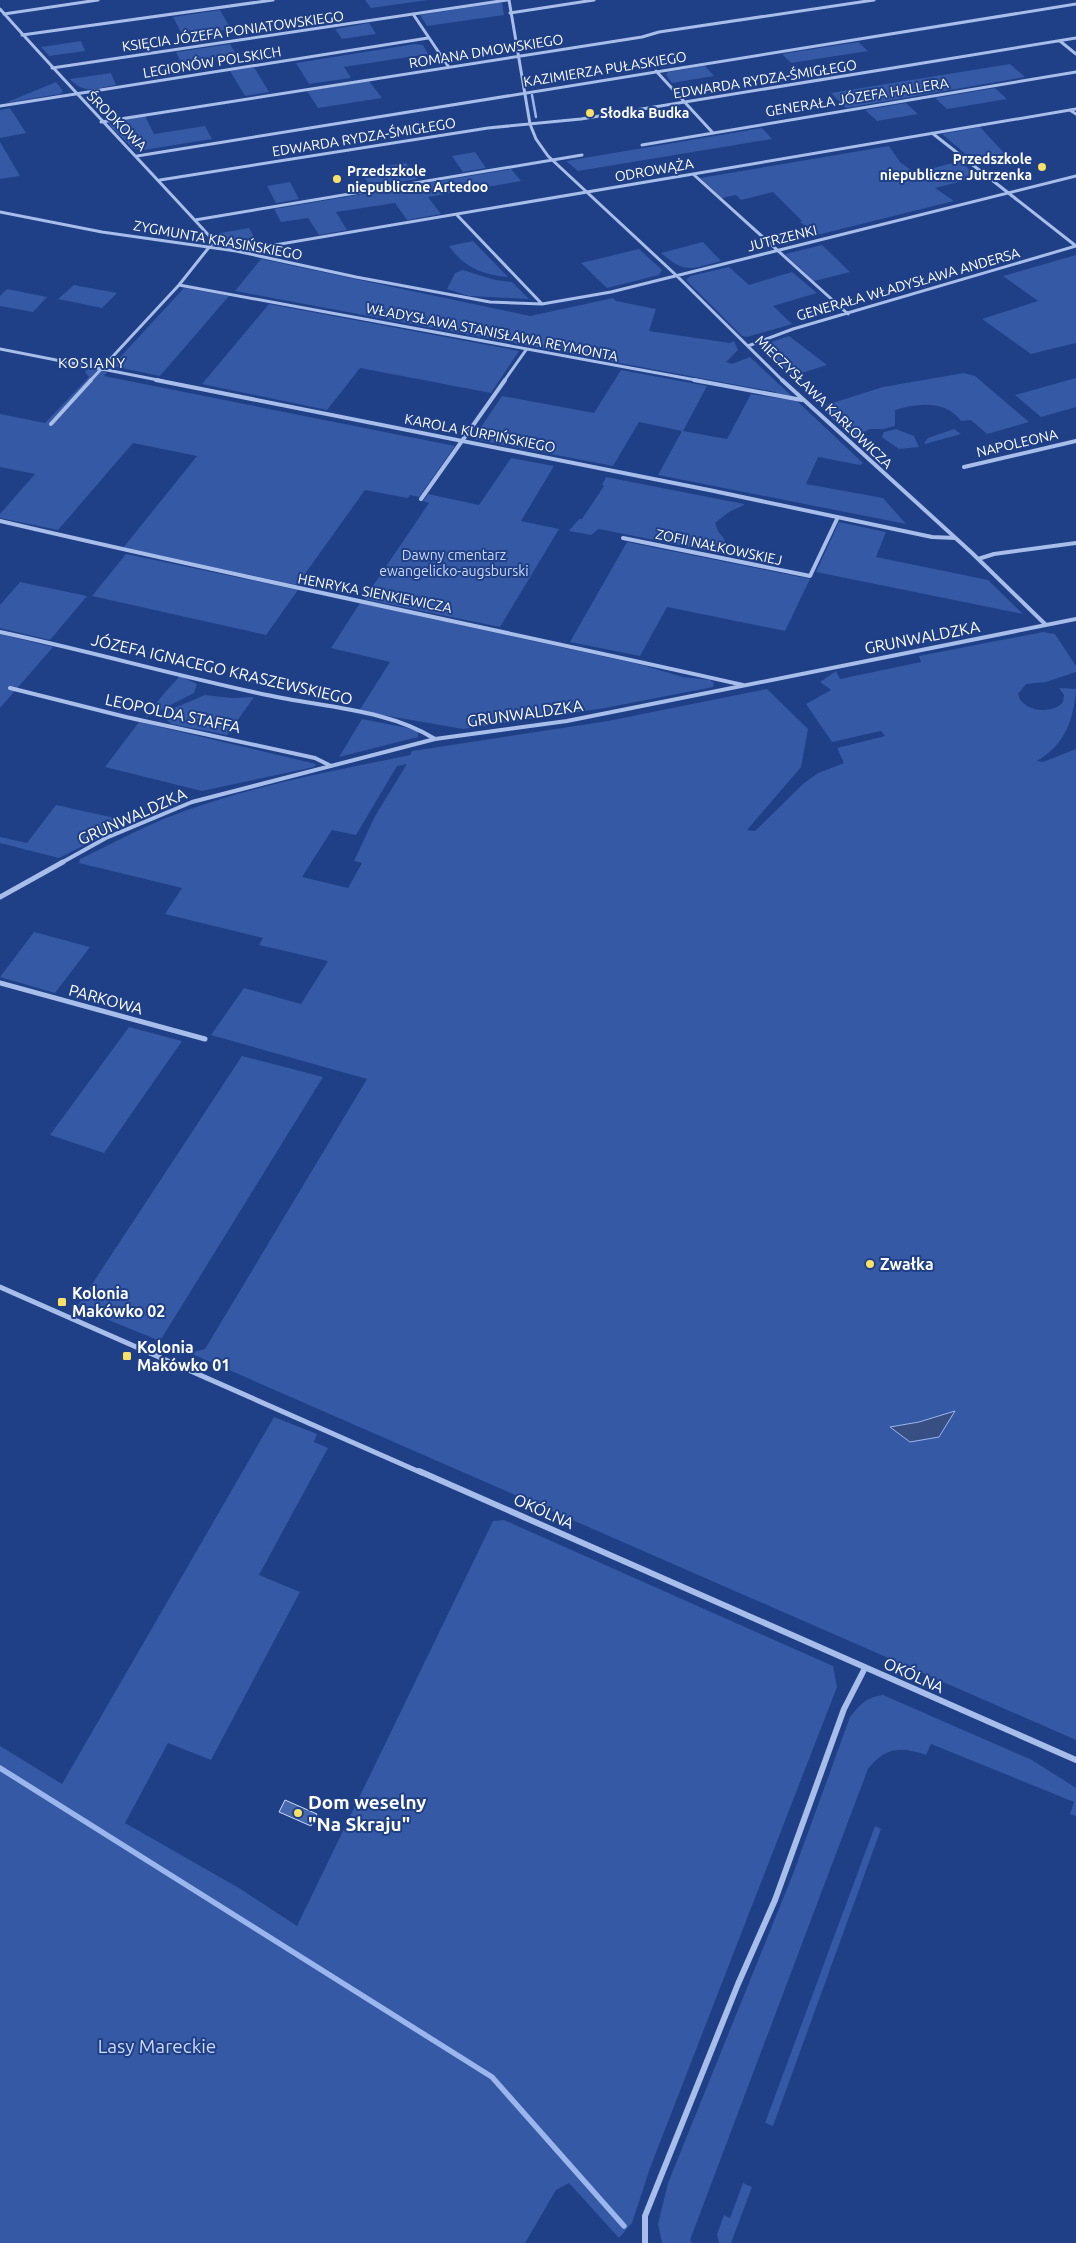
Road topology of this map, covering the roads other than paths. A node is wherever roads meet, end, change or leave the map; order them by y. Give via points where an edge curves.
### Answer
1 (98, 0) edge
2 (273, 0) edge
3 (508, 0) edge
4 (594, 0) edge
5 (874, 0) edge
6 (1076, 4) edge
7 (0, 9) edge
8 (510, 13) junction
9 (4, 14) junction
10 (412, 14) junction
11 (22, 35) junction
12 (428, 38) junction
13 (1076, 38) edge
14 (1060, 41) junction
15 (1076, 54) edge
16 (519, 56) junction
17 (448, 66) junction
18 (52, 68) junction
19 (656, 71) junction
20 (1076, 72) edge
21 (525, 92) junction
22 (74, 93) junction
23 (684, 102) junction
24 (0, 106) edge
25 (1076, 109) edge
26 (1070, 110) junction
27 (1076, 114) edge
28 (101, 122) junction
29 (530, 124) junction
30 (713, 133) junction
31 (932, 133) junction
32 (642, 145) dead end
33 (582, 155) dead end
34 (137, 156) junction
35 (552, 160) junction
36 (693, 174) junction
37 (1076, 176) edge
38 (160, 180) junction
39 (588, 192) junction
40 (1008, 195) junction
41 (0, 212) edge
42 (456, 214) junction
43 (195, 220) junction
44 (1076, 246) edge
45 (210, 247) junction
46 (236, 251) junction
47 (777, 251) junction
48 (677, 276) junction
49 (179, 285) junction
50 (490, 302) joint
51 (542, 304) junction
52 (848, 314) junction
53 (748, 346) junction
54 (0, 349) edge
55 (526, 350) junction
56 (102, 369) junction
57 (802, 400) junction
58 (51, 424) dead end
59 (462, 440) junction
60 (1076, 441) edge
61 (964, 467) dead end
62 (421, 499) dead end
63 (838, 517) junction
64 (0, 521) edge
65 (623, 538) dead end
66 (955, 538) junction
67 (1076, 543) edge
68 (978, 559) junction
69 (1076, 619) edge
70 (1046, 625) junction
71 (0, 632) edge
72 (746, 686) junction
73 (10, 688) dead end
74 (435, 739) junction
75 (331, 766) junction
76 (0, 897) edge
77 (0, 983) edge
78 (205, 1039) dead end
79 (0, 1287) edge
80 (864, 1668) junction
81 (1076, 1760) edge
82 (645, 2243) edge

1 - 9 street
2 - 11 street
3 - 8 street, MIECZYSŁAWA KARŁOWICZA
3 - 10 street, KSIĘCIA JÓZEFA PONIATOWSKIEGO
4 - 8 street
5 - 16 street, ROMANA DMOWSKIEGO via 787,11
6 - 19 street, KAZIMIERZA PUŁASKIEGO
7 - 9 street, ŚRODKOWA
8 - 16 street, MIECZYSŁAWA KARŁOWICZA
9 - 11 street, ŚRODKOWA
10 - 12 street
10 - 18 street, KSIĘCIA JÓZEFA PONIATOWSKIEGO
11 - 18 street, ŚRODKOWA
12 - 17 street
12 - 22 street, LEGIONÓW POLSKICH
13 - 14 street, EDWARDA RYDZA-ŚMIGŁEGO
14 - 15 street
14 - 23 street, EDWARDA RYDZA-ŚMIGŁEGO
16 - 17 street, ROMANA DMOWSKIEGO
16 - 21 street, MIECZYSŁAWA KARŁOWICZA
17 - 28 street, ROMANA DMOWSKIEGO
18 - 22 street, ŚRODKOWA
19 - 21 street, KAZIMIERZA PUŁASKIEGO
19 - 23 street
20 - 30 street, GENERAŁA JÓZEFA HALLERA
21 - 29 street, MIECZYSŁAWA KARŁOWICZA
21 - 34 street, KAZIMIERZA PUŁASKIEGO
22 - 24 street, LEGIONÓW POLSKICH
22 - 28 street, ŚRODKOWA
23 - 29 street, EDWARDA RYDZA-ŚMIGŁEGO via 581,120
23 - 30 street
25 - 26 street, ODROWĄŻA
26 - 27 street
26 - 31 street, ODROWĄŻA
28 - 34 street, ŚRODKOWA
29 - 35 street, MIECZYSŁAWA KARŁOWICZA via 536,139
29 - 38 street, EDWARDA RYDZA-ŚMIGŁEGO
30 - 32 street, GENERAŁA JÓZEFA HALLERA
31 - 36 street, ODROWĄŻA
31 - 40 street
33 - 35 street
34 - 38 street, ŚRODKOWA
35 - 39 street, MIECZYSŁAWA KARŁOWICZA
35 - 43 street
36 - 39 street, ODROWĄŻA
36 - 47 street
37 - 40 street, JUTRZENKI
38 - 43 street, ŚRODKOWA
39 - 42 street, ODROWĄŻA
39 - 48 street, MIECZYSŁAWA KARŁOWICZA
40 - 44 street
40 - 47 street, JUTRZENKI
41 - 45 street, ZYGMUNTA KRASIŃSKIEGO via 102,232
42 - 46 street, ODROWĄŻA
42 - 51 street
43 - 45 street, ŚRODKOWA via 214,241
44 - 52 street, GENERAŁA WŁADYSŁAWA ANDERSA
45 - 46 street, ZYGMUNTA KRASIŃSKIEGO
45 - 49 street
46 - 50 street, ZYGMUNTA KRASIŃSKIEGO
47 - 48 street, JUTRZENKI
47 - 52 street
48 - 51 street, JUTRZENKI
48 - 53 street, MIECZYSŁAWA KARŁOWICZA
49 - 55 street, WŁADYSŁAWA STANISŁAWA REYMONTA
49 - 56 street
50 - 51 street, JUTRZENKI
52 - 53 street, GENERAŁA WŁADYSŁAWA ANDERSA
53 - 57 street, MIECZYSŁAWA KARŁOWICZA
54 - 56 street, KAROLA KURPIŃSKIEGO
55 - 57 street, WŁADYSŁAWA STANISŁAWA REYMONTA
55 - 59 street
56 - 58 street
56 - 59 street, KAROLA KURPIŃSKIEGO
57 - 66 street, MIECZYSŁAWA KARŁOWICZA
59 - 62 street
59 - 63 street, KAROLA KURPIŃSKIEGO
60 - 61 street, NAPOLEONA
63 - 65 street, ZOFII NAŁKOWSKIEJ via 810,576
63 - 66 street, KAROLA KURPIŃSKIEGO via 932,538
64 - 72 street, HENRYKA SIENKIEWICZA
66 - 68 street, MIECZYSŁAWA KARŁOWICZA
67 - 68 street
68 - 70 street, MIECZYSŁAWA KARŁOWICZA
69 - 70 street, GRUNWALDZKA
70 - 72 street, GRUNWALDZKA
71 - 74 street, JÓZEFA IGNACEGO KRASZEWSKIEGO via 302,703 400,722 423,729
72 - 74 street, GRUNWALDZKA via 567,721
73 - 75 street, LEOPOLDA STAFFA via 315,758
74 - 75 street, GRUNWALDZKA
75 - 76 street, GRUNWALDZKA via 165,812 99,842
77 - 78 street, PARKOWA
79 - 80 street, OKÓLNA
80 - 81 street, OKÓLNA
80 - 82 street via 844,1709 774,1900 645,2216

